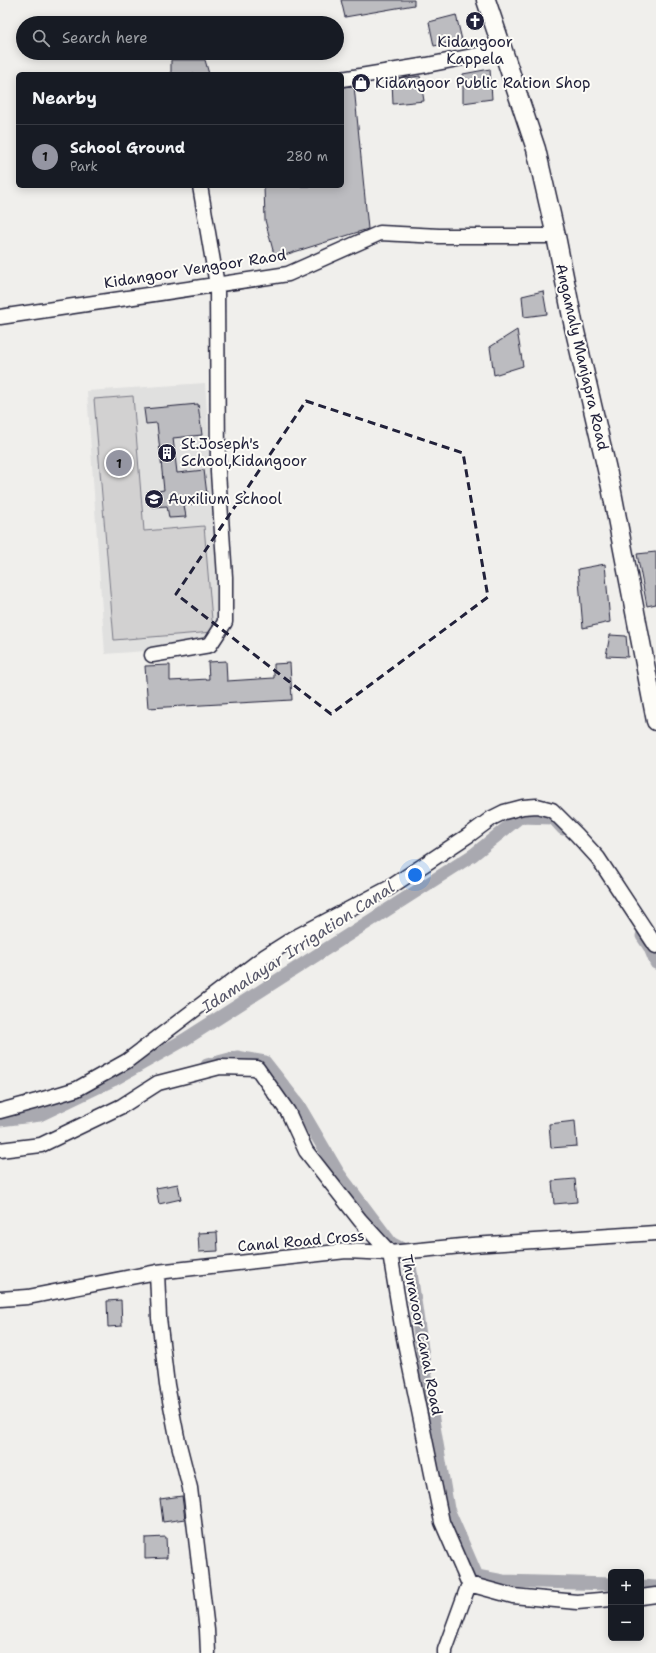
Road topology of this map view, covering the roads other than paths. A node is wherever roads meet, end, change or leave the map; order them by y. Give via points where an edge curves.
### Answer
1 (486, 0) edge
2 (503, 50) junction
3 (344, 79) edge
4 (200, 188) edge
5 (556, 236) junction
6 (217, 284) junction
7 (0, 317) edge
8 (152, 655) dead end
9 (656, 721) edge
10 (656, 946) edge
11 (0, 1111) edge
12 (0, 1150) edge
13 (656, 1233) edge
14 (390, 1253) junction
15 (157, 1272) junction
16 (0, 1299) edge
17 (469, 1584) junction
18 (656, 1596) edge
19 (644, 1597) edge
20 (608, 1599) edge
21 (208, 1653) edge
22 (445, 1653) edge

1 - 2 main road, Angamaly Manjapra Road
2 - 3 street via 427,66
2 - 5 main road, Angamaly Manjapra Road via 536,149
4 - 6 street
5 - 6 street, Kidangoor Vengoor Raod via 380,233 288,274
5 - 9 main road, Angamaly Manjapra Road via 611,487
6 - 7 street, Kidangoor Vengoor Raod
6 - 8 street via 218,472 225,577 225,622 210,645
10 - 11 street via 598,858 577,835 552,810 537,806 523,807 492,818 389,888 294,938 264,957 127,1061 77,1089
12 - 14 street, Thuravoor Canal Road via 41,1145 122,1106 158,1083 220,1067 257,1068 288,1112 306,1151 360,1220
13 - 14 street, Canal Road Cross
14 - 15 street, Canal Road Cross via 346,1251
14 - 17 street, Thuravoor Canal Road via 404,1338 442,1522
15 - 16 street, Canal Road Cross via 28,1297
15 - 21 street via 159,1318 167,1385 190,1488
17 - 20 street via 513,1596 576,1602
17 - 22 street
18 - 19 street

